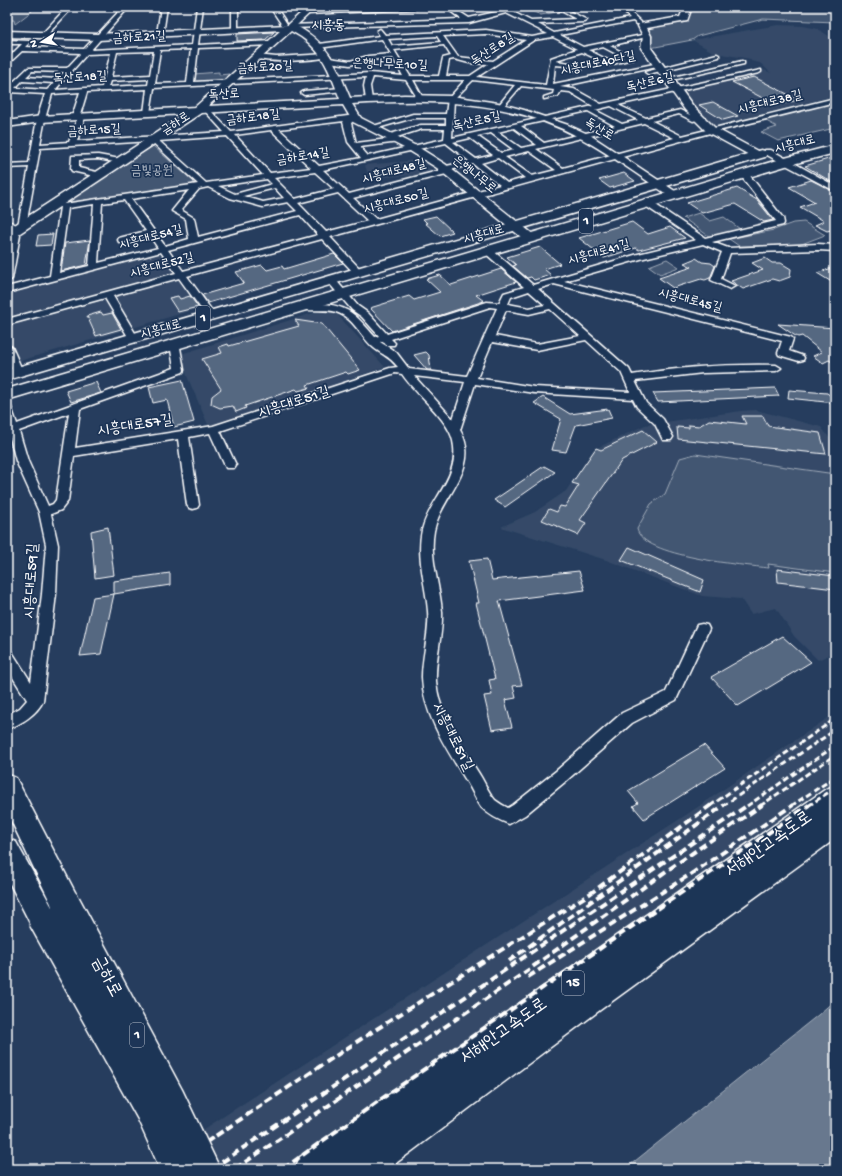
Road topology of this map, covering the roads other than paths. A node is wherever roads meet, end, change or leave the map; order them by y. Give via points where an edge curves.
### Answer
1 (70, 7) edge
2 (126, 7) edge
3 (164, 7) edge
4 (200, 7) edge
5 (235, 7) edge
6 (273, 7) edge
7 (416, 7) edge
8 (448, 7) edge
9 (525, 7) edge
10 (557, 7) edge
11 (651, 7) edge
12 (688, 7) edge
13 (370, 8) edge
14 (619, 8) edge
15 (310, 9) edge
16 (507, 11) junction
17 (469, 17) junction
18 (635, 18) junction
19 (584, 20) junction
20 (530, 23) junction
21 (376, 24) junction
22 (597, 26) junction
23 (642, 26) junction
24 (290, 27) junction
25 (588, 28) junction
26 (234, 30) junction
27 (197, 32) junction
28 (486, 32) junction
29 (160, 34) junction
30 (439, 34) junction
31 (44, 35) junction
32 (555, 35) junction
33 (306, 36) junction
34 (647, 36) junction
35 (8, 37) edge
36 (98, 37) junction
37 (287, 37) junction
38 (383, 37) junction
39 (532, 39) junction
40 (273, 42) junction
41 (616, 42) junction
42 (445, 43) junction
43 (604, 45) junction
44 (319, 46) junction
45 (195, 48) junction
46 (391, 48) junction
47 (21, 49) junction
48 (584, 49) junction
49 (157, 50) junction
50 (85, 52) junction
51 (114, 52) junction
52 (574, 52) junction
53 (395, 56) junction
54 (717, 56) dead end
55 (257, 57) junction
56 (455, 57) junction
57 (328, 58) junction
58 (8, 60) edge
59 (699, 61) junction
60 (494, 63) junction
61 (553, 63) junction
62 (742, 63) dead end
63 (659, 67) junction
64 (604, 68) dead end
65 (714, 69) junction
66 (69, 70) junction
67 (109, 70) junction
68 (117, 70) dead end
69 (579, 70) dead end
70 (759, 70) dead end
71 (279, 73) dead end
72 (301, 75) junction
73 (370, 75) junction
74 (337, 76) junction
75 (152, 77) junction
76 (729, 77) junction
77 (409, 78) junction
78 (442, 78) junction
79 (471, 78) junction
80 (21, 79) junction
81 (107, 79) junction
82 (668, 79) junction
83 (59, 81) junction
84 (229, 82) junction
85 (190, 84) junction
86 (519, 84) junction
87 (151, 87) junction
88 (549, 87) junction
89 (558, 88) junction
90 (579, 88) junction
91 (105, 89) junction
92 (676, 89) junction
93 (8, 90) edge
94 (84, 90) junction
95 (342, 90) junction
96 (49, 92) junction
97 (304, 93) dead end
98 (420, 98) junction
99 (546, 98) dead end
100 (451, 99) junction
101 (369, 100) junction
102 (835, 100) edge
103 (346, 102) junction
104 (612, 104) junction
105 (500, 106) junction
106 (600, 107) junction
107 (588, 109) junction
108 (202, 110) junction
109 (147, 113) junction
110 (450, 116) junction
111 (79, 117) junction
112 (354, 117) junction
113 (699, 118) junction
114 (41, 119) junction
115 (546, 119) junction
116 (645, 120) junction
117 (7, 124) edge
118 (516, 126) junction
119 (621, 126) junction
120 (273, 128) junction
121 (371, 128) junction
122 (449, 128) junction
123 (711, 130) junction
124 (493, 131) junction
125 (230, 134) junction
126 (583, 135) junction
127 (472, 136) junction
128 (393, 138) junction
129 (680, 138) junction
130 (153, 139) junction
131 (448, 141) junction
132 (72, 144) junction
133 (354, 145) junction
134 (542, 145) junction
135 (37, 146) junction
136 (787, 147) dead end
137 (530, 148) junction
138 (835, 148) edge
139 (414, 149) junction
140 (520, 151) junction
141 (762, 154) junction
142 (500, 156) junction
143 (616, 156) junction
144 (366, 159) junction
145 (120, 162) junction
146 (475, 162) junction
147 (786, 162) junction
148 (33, 165) junction
149 (7, 166) edge
150 (317, 169) junction
151 (446, 170) junction
152 (562, 170) junction
153 (744, 174) junction
154 (98, 175) junction
155 (269, 176) junction
156 (531, 179) junction
157 (658, 184) junction
158 (204, 185) junction
159 (277, 185) junction
160 (506, 186) junction
161 (835, 189) edge
162 (340, 190) junction
163 (476, 194) junction
164 (675, 195) junction
165 (233, 196) junction
166 (126, 197) junction
167 (348, 197) junction
168 (292, 200) junction
169 (98, 201) junction
170 (647, 203) junction
171 (60, 205) junction
172 (302, 212) junction
173 (374, 222) junction
174 (7, 223) edge
175 (515, 226) junction
176 (16, 231) edge
177 (151, 232) junction
178 (324, 235) junction
179 (530, 238) junction
180 (122, 240) dead end
181 (194, 241) junction
182 (703, 241) junction
183 (835, 248) edge
184 (163, 249) junction
185 (488, 251) junction
186 (728, 251) junction
187 (93, 267) junction
188 (358, 272) junction
189 (181, 275) junction
190 (54, 278) junction
191 (7, 279) edge
192 (331, 280) junction
193 (554, 281) junction
194 (730, 286) dead end
195 (531, 288) junction
196 (7, 290) edge
197 (343, 294) junction
198 (108, 295) junction
199 (502, 306) junction
200 (552, 306) junction
201 (296, 308) junction
202 (355, 308) junction
203 (210, 315) junction
204 (355, 319) junction
205 (7, 322) edge
206 (385, 337) junction
207 (588, 337) junction
208 (133, 338) junction
209 (489, 338) junction
210 (374, 341) junction
211 (175, 344) junction
212 (7, 347) edge
213 (391, 353) junction
214 (799, 358) dead end
215 (776, 368) dead end
216 (405, 371) junction
217 (12, 373) edge
218 (630, 379) junction
219 (471, 380) junction
220 (7, 395) edge
221 (636, 396) junction
222 (75, 407) junction
223 (7, 409) edge
224 (214, 429) junction
225 (455, 429) junction
226 (10, 430) edge
227 (183, 434) junction
228 (667, 437) dead end
229 (69, 453) junction
230 (230, 465) dead end
231 (193, 505) dead end
232 (45, 512) junction
233 (702, 629) dead end
234 (7, 656) edge
235 (36, 701) junction
236 (7, 723) edge
237 (7, 786) edge
238 (835, 798) edge
239 (835, 823) edge
240 (7, 851) edge
241 (55, 912) junction
242 (176, 1169) edge
243 (204, 1169) edge
244 (312, 1169) edge
245 (360, 1169) edge

1 - 31 street
2 - 36 street
3 - 29 street
4 - 27 street
5 - 26 street
6 - 24 street
7 - 13 street, 금하로
8 - 17 street
9 - 16 street
10 - 19 street
11 - 14 street
12 - 23 main road via 684,19
13 - 15 street, 금하로
13 - 21 street
14 - 18 street
15 - 24 main road, 금하로
16 - 17 street
16 - 20 street
17 - 21 street
17 - 28 street
18 - 22 street, 독산로8길
18 - 23 street
19 - 20 street
19 - 22 street
20 - 32 street
21 - 24 street
21 - 38 street
22 - 25 street, 독산로8길
23 - 34 main road
24 - 26 main road
24 - 33 main road, 은행나무로
24 - 37 main road
24 - 40 main road, 금하로
25 - 32 street, 독산로8길
25 - 41 street
26 - 27 main road
27 - 29 main road
27 - 45 street
28 - 30 street
28 - 39 street
29 - 36 main road
30 - 38 street
30 - 42 street
31 - 35 main road
31 - 36 main road
32 - 39 street, 독산로8길
32 - 48 street
33 - 37 main road
33 - 44 main road, 은행나무로
34 - 41 street, 시흥대로40다길
34 - 63 main road via 646,48
35 - 47 street via 27,42
36 - 50 street
37 - 40 main road
38 - 44 street
38 - 46 street
39 - 60 street, 독산로8길
40 - 45 street, 금하로21길
40 - 55 main road, 금하로
41 - 43 street, 시흥대로40다길
42 - 46 street
42 - 56 street
43 - 48 street, 시흥대로40다길
43 - 48 street via 630,58 609,63
44 - 57 main road, 은행나무로
45 - 49 street, 금하로21길
45 - 85 street
46 - 53 street
47 - 50 street, 금하로21길
47 - 58 street
48 - 52 street, 시흥대로40다길
49 - 51 street, 금하로21길
49 - 75 street via 150,68
50 - 51 street, 금하로21길
50 - 66 street
51 - 67 street via 115,60
52 - 61 street, 시흥대로40다길 via 553,59
52 - 64 street
53 - 57 street via 368,58 350,63
53 - 77 street
54 - 59 street via 697,60
55 - 57 street
55 - 84 main road, 금하로
56 - 60 street via 469,62
56 - 78 street, 은행나무로10길 via 446,58
57 - 74 main road, 은행나무로
59 - 63 street
59 - 65 street
60 - 79 street, 독산로8길
61 - 69 street via 568,64
61 - 88 street, 시흥대로40다길
62 - 65 street
63 - 82 main road
63 - 88 street, 시흥대로40다길
63 - 90 street
65 - 76 street
65 - 82 street
66 - 80 street, 독산로18길 via 30,69
66 - 83 street
67 - 68 street
67 - 81 street
70 - 76 street, 독산로6길
71 - 72 street
72 - 74 street, 금하로20길
72 - 84 street, 금하로20길
73 - 74 street, 은행나무로10길
73 - 77 street, 은행나무로10길
73 - 101 street via 367,86
74 - 95 main road, 은행나무로
75 - 81 street
75 - 87 street
76 - 92 street, 독산로6길
77 - 78 street, 은행나무로10길
77 - 98 street
78 - 79 street, 은행나무로10길
79 - 86 street, 은행나무로10길
79 - 100 street, 독산로8길
80 - 83 street
80 - 93 street, 독산로18길
81 - 91 street
82 - 92 main road
83 - 96 street
84 - 85 street
84 - 108 main road, 금하로
85 - 87 street
86 - 88 street, 은행나무로10길
86 - 105 street
87 - 91 street, 독산로18길
87 - 109 street
88 - 89 street, 은행나무로10길
89 - 90 street, 은행나무로10길
89 - 99 street via 556,95
90 - 106 street
91 - 94 street, 독산로18길
92 - 104 street, 독산로6길
92 - 113 main road
93 - 96 street, 독산로18길
94 - 96 street, 독산로18길
94 - 111 street
95 - 97 street
95 - 103 main road, 은행나무로
96 - 114 street
98 - 100 main road, 독산로
98 - 101 main road, 독산로
100 - 105 main road, 독산로
100 - 110 street
101 - 103 main road, 독산로
102 - 123 street, 시흥대로38길
103 - 108 main road, 독산로
103 - 112 main road, 은행나무로
104 - 106 street, 독산로6길
104 - 116 street
105 - 115 main road, 독산로
106 - 107 street, 독산로6길
107 - 115 street, 독산로6길
107 - 119 street
108 - 109 main road, 독산로
108 - 125 street
108 - 130 main road, 금하로
109 - 111 main road, 독산로
110 - 121 street via 413,116
110 - 122 street
111 - 114 main road, 독산로
111 - 132 street
112 - 120 street, 금하로18길
112 - 121 main road, 은행나무로
112 - 133 street via 347,122
113 - 116 street, 시흥대로48길 via 680,112 656,115
113 - 123 main road
114 - 117 main road, 독산로
114 - 135 street
115 - 118 street, 독산로5길
115 - 126 main road, 독산로
116 - 119 street, 시흥대로48길
116 - 129 street
118 - 124 street, 독산로5길
118 - 134 street
119 - 126 street, 시흥대로48길
120 - 125 street, 금하로18길
120 - 150 street, 시흥대로48길
121 - 128 main road, 은행나무로
122 - 128 street via 421,127
122 - 131 street
123 - 129 street, 시흥대로38길
123 - 141 main road
124 - 127 street, 독산로5길
124 - 140 street
125 - 130 street, 금하로18길
125 - 155 street
126 - 134 street, 시흥대로48길
126 - 143 main road, 독산로
127 - 131 street, 독산로5길
127 - 142 street
128 - 133 street
128 - 139 main road, 은행나무로
129 - 143 street, 시흥대로38길
130 - 132 street, 금하로15길
130 - 145 main road, 금하로
130 - 158 street
131 - 139 street, 독산로5길
131 - 146 street
132 - 135 street, 금하로15길
133 - 144 street
134 - 137 street, 시흥대로48길
135 - 148 street
136 - 141 main road, 시흥대로 / 1
137 - 140 street, 시흥대로48길
137 - 152 street
138 - 147 main road, 시흥대로 / 1
139 - 144 street, 금하로14길
139 - 151 main road, 은행나무로
140 - 142 street, 시흥대로48길
141 - 147 street
141 - 157 main road, 시흥대로 / 1
142 - 146 street, 시흥대로48길
142 - 156 street
143 - 152 street, 시흥대로50길
143 - 157 main road, 독산로
144 - 150 street, 금하로14길
145 - 154 main road, 금하로
145 - 154 street via 98,157 75,158 75,169
146 - 151 street, 시흥대로48길
146 - 160 street
147 - 153 main road, 시흥대로 / 1
147 - 161 street
148 - 149 street
148 - 176 street
150 - 155 street, 금하로14길
150 - 162 street, 시흥대로48길
151 - 163 main road, 은행나무로
151 - 167 street, 시흥대로48길
152 - 156 street, 시흥대로50길
153 - 164 main road, 시흥대로 / 1
153 - 182 street, 시흥대로41길 via 780,223
154 - 171 main road, 금하로
155 - 158 street, 금하로14길
155 - 159 street
156 - 160 street, 시흥대로50길
157 - 164 main road, 독산로
157 - 175 main road, 시흥대로 / 1
158 - 165 street
158 - 166 street, 금하로14길
158 - 181 street via 176,211 190,218
159 - 165 street
159 - 168 street
160 - 163 street, 시흥대로50길
162 - 167 street, 시흥대로48길
162 - 168 street
163 - 173 street, 시흥대로50길
163 - 175 main road, 은행나무로
164 - 170 main road, 시흥대로 / 1
165 - 168 street via 264,205
166 - 169 street, 금하로14길
166 - 177 street
167 - 173 street, 시흥대로48길
168 - 172 street
169 - 171 street, 금하로14길
169 - 187 street
170 - 179 main road, 시흥대로 / 1
170 - 182 street
171 - 176 main road, 금하로
171 - 190 street
172 - 178 street
172 - 181 street, 시흥대로54길
173 - 178 street, 시흥대로50길
174 - 176 street
175 - 179 main road, 은행나무로
175 - 188 main road, 시흥대로 / 1
176 - 191 street
177 - 180 street
177 - 184 street
178 - 188 street
178 - 189 street, 시흥대로52길
179 - 185 main road, 시흥대로 / 1
181 - 184 street, 시흥대로54길
182 - 186 street
182 - 193 street, 시흥대로41길
183 - 186 street
184 - 187 street, 시흥대로54길
184 - 189 street
185 - 195 street
185 - 197 main road, 시흥대로 / 1
186 - 194 street via 716,280
187 - 190 street, 시흥대로54길
188 - 192 main road, 시흥대로 / 1
189 - 198 street, 시흥대로52길
189 - 203 street
190 - 196 street, 시흥대로54길
192 - 197 street, 시흥대로51길
192 - 203 main road, 시흥대로 / 1
193 - 195 street, 시흥대로41길
193 - 214 street, 시흥대로45길 via 788,339 783,353
195 - 199 street, 시흥대로41길 via 507,295
195 - 200 street
197 - 201 main road, 시흥대로 / 1
197 - 202 street, 시흥대로51길
198 - 205 street, 시흥대로52길
198 - 208 street, 시흥대로
199 - 200 street via 529,311
199 - 206 street via 490,304
199 - 209 street, 시흥대로41길
200 - 207 street
201 - 204 street via 326,306 346,312
201 - 211 main road, 시흥대로 / 1
202 - 204 street
202 - 206 street, 시흥대로51길 via 365,314
203 - 208 main road, 시흥대로 / 1
204 - 210 street, 시흥대로51길
206 - 210 street
206 - 213 street, 시흥대로51길 via 390,343
207 - 209 street via 537,346
207 - 218 street via 625,371
208 - 217 main road, 시흥대로 / 1
209 - 219 street, 시흥대로41길
210 - 213 street, 시흥대로51길
211 - 220 main road, 시흥대로 / 1
211 - 222 street, 시흥대로57길 via 179,370
212 - 217 street
213 - 216 street, 시흥대로51길
215 - 218 street via 668,372
216 - 219 street, 시흥대로51길
216 - 224 street, 시흥대로51길 via 394,370
216 - 225 street, 시흥대로51길
218 - 221 street
219 - 221 street, 시흥대로51길 via 534,390
219 - 225 street, 시흥대로41길
221 - 228 street via 645,410 659,422
222 - 226 street, 시흥대로57길
222 - 229 street
223 - 226 street, 시흥대로59길
224 - 227 street, 시흥대로51길
224 - 230 street
225 - 233 street, 시흥대로51길 via 459,441 458,474 433,518 426,544 435,614 431,694 449,736 474,781 493,808 509,816 519,810 627,718 671,696
226 - 232 street, 시흥대로59길
227 - 229 street, 시흥대로57길
227 - 231 street, 시흥대로57길
229 - 232 street via 62,501 57,507
232 - 235 street, 시흥대로59길 via 52,545 49,594
234 - 235 street
235 - 236 street via 25,712
237 - 241 main road, 금하로 / 1
238 - 244 highway, 서해안고속도로 / 15
239 - 245 highway, 서해안고속도로 / 15 via 589,999
240 - 241 main road, 금하로 / 1
241 - 242 main road, 금하로 / 1, bridge
241 - 243 main road, 금하로 / 1, bridge via 169,1096

